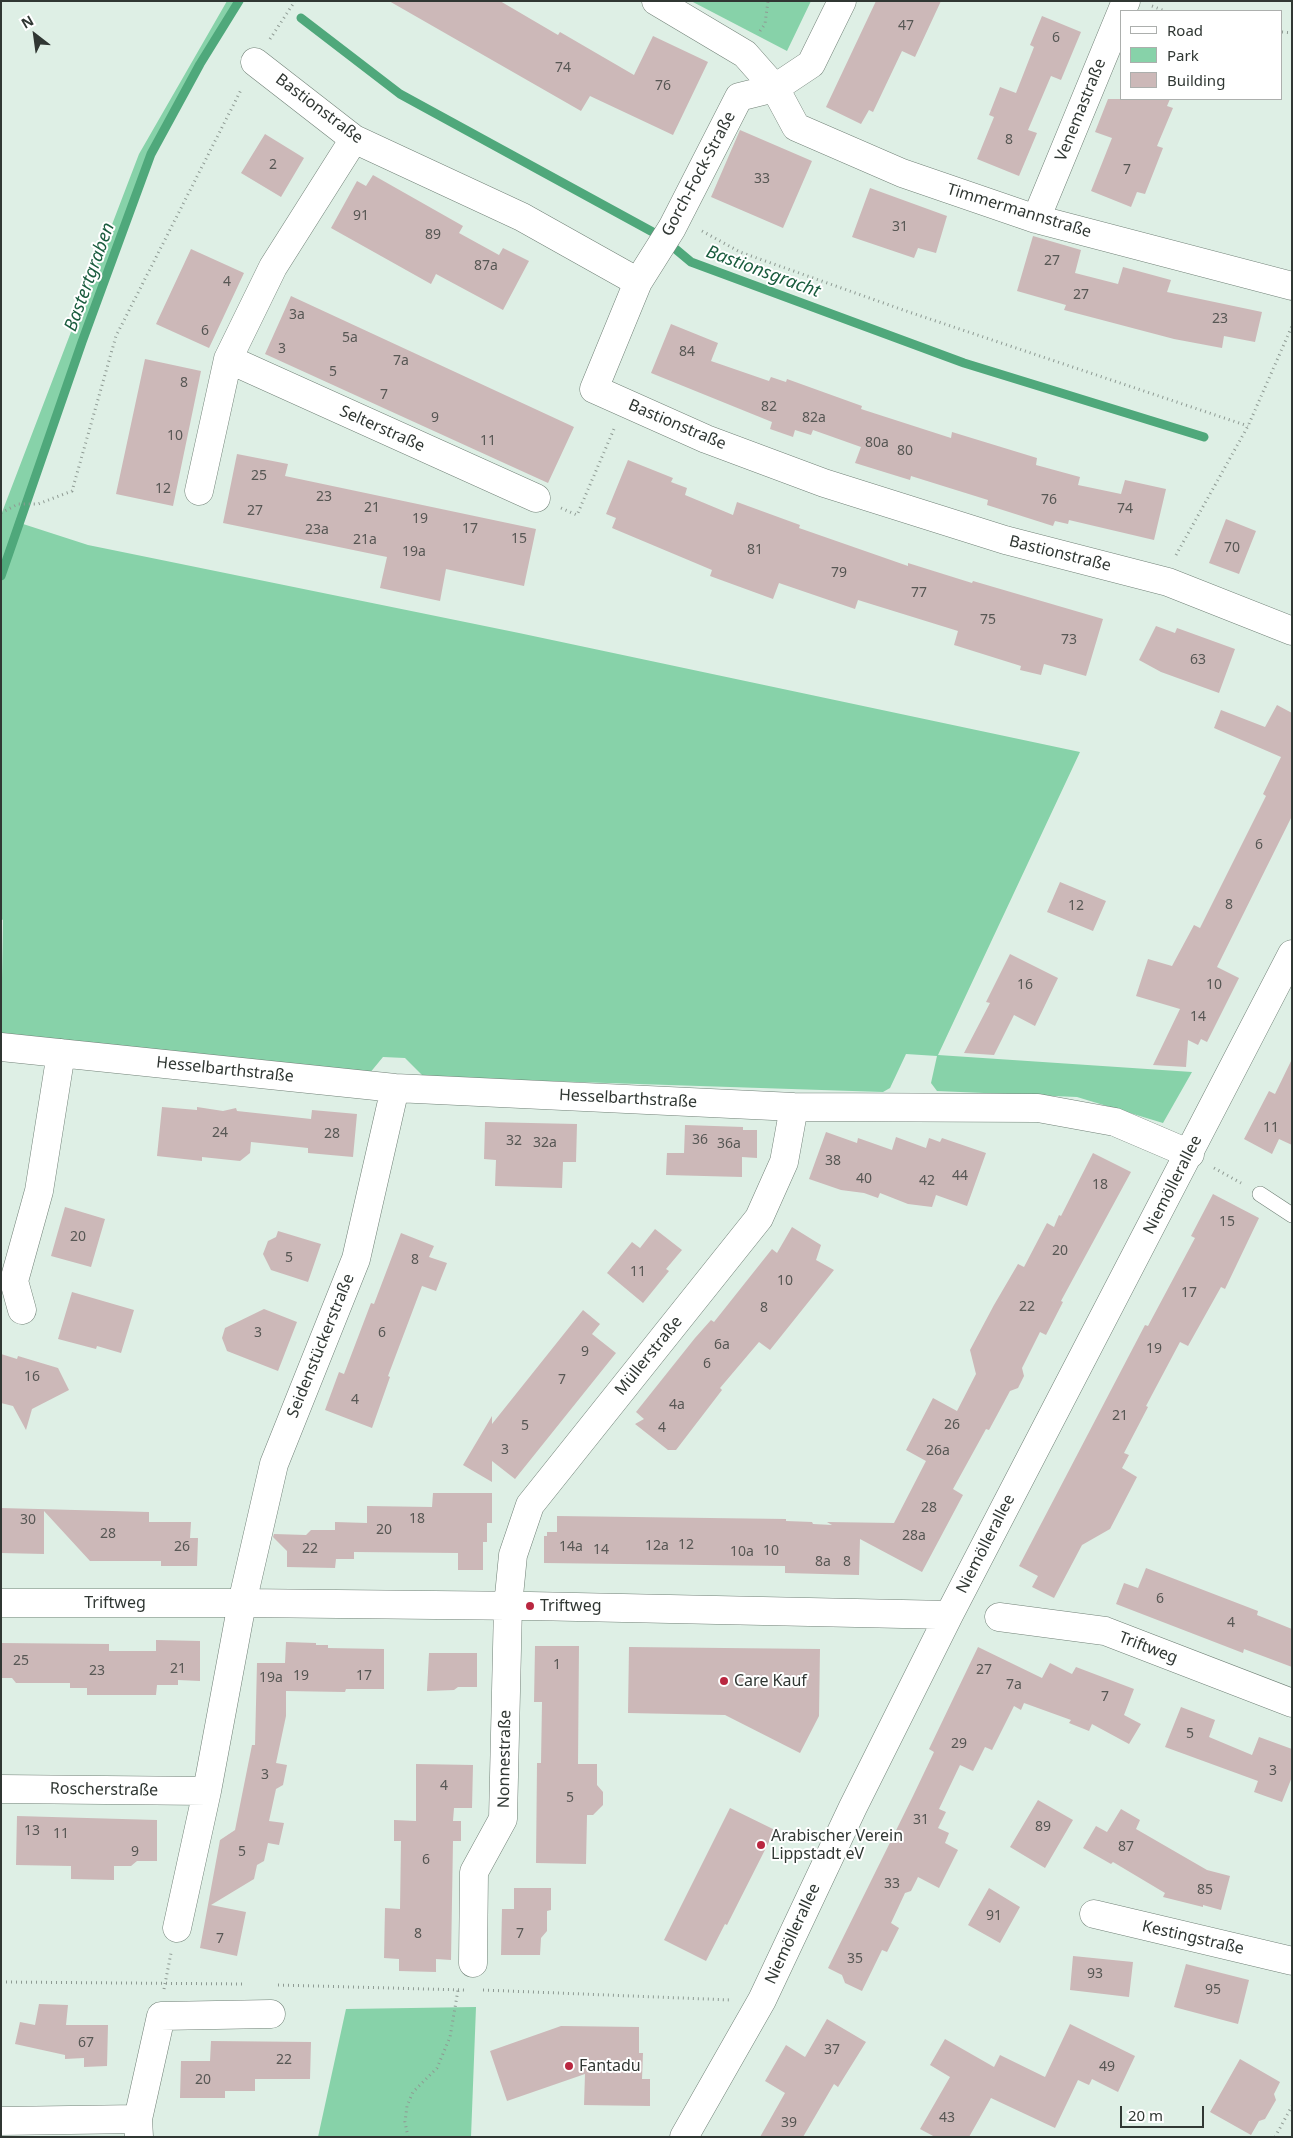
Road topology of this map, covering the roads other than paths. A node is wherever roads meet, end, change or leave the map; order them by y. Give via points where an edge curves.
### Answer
1 (656, 1) edge
2 (842, 1) edge
3 (1120, 16) edge
4 (255, 62) road end
5 (775, 88) junction
6 (354, 139) junction
7 (1036, 220) junction
8 (638, 282) junction
9 (1292, 286) edge
10 (228, 359) junction
11 (199, 491) dead end
12 (536, 498) road end
13 (1292, 631) edge
14 (1292, 954) edge
15 (1, 1047) edge
16 (61, 1054) junction
17 (395, 1088) junction
18 (794, 1106) junction
19 (1190, 1154) junction
20 (1260, 1194) road end
21 (1292, 1215) edge
22 (22, 1310) dead end
23 (1, 1603) edge
24 (242, 1603) junction
25 (508, 1606) junction
26 (950, 1615) junction
27 (999, 1617) dead end
28 (1292, 1703) edge
29 (1, 1789) edge
30 (208, 1791) junction
31 (1094, 1914) dead end
32 (177, 1928) road end
33 (1292, 1961) edge
34 (473, 1963) dead end
35 (271, 2014) dead end
36 (1, 2121) edge
37 (138, 2128) edge
38 (684, 2137) edge

1 - 5 street via 744,54
2 - 5 street, Gorch-Fock-Straße via 811,64
3 - 7 street, Venemastraße
4 - 6 street, Bastionstraße
5 - 7 street, Timmermannstraße via 796,127 902,173
5 - 8 street, Gorch-Fock-Straße via 739,98 670,230
6 - 8 street, Bastionstraße via 522,217
6 - 10 street via 273,267
7 - 9 street, Timmermannstraße
8 - 13 street, Bastionstraße via 594,389 706,439 824,483 1005,540 1162,580
10 - 11 street
10 - 12 street, Selterstraße
14 - 19 street, Niemöllerallee
15 - 16 street, Hesselbarthstraße
16 - 17 street, Hesselbarthstraße
16 - 22 street via 39,1192 14,1281
17 - 18 street, Hesselbarthstraße
17 - 24 street, Seidenstückerstraße via 356,1259 274,1464
18 - 19 street, Hesselbarthstraße via 1038,1108 1115,1122
18 - 25 street, Müllerstraße via 784,1162 759,1218 530,1505 513,1555
19 - 26 street, Niemöllerallee
20 - 21 lane
23 - 24 street, Triftweg
24 - 25 street, Triftweg
24 - 30 street
25 - 26 street, Triftweg
25 - 34 street, Nonnestraße via 503,1819 474,1872
26 - 38 street, Niemöllerallee via 762,2000
27 - 28 street, Triftweg via 1104,1631
29 - 30 street, Roscherstraße
30 - 32 street
31 - 33 street, Kestingstraße
35 - 37 street via 161,2016
36 - 37 street

